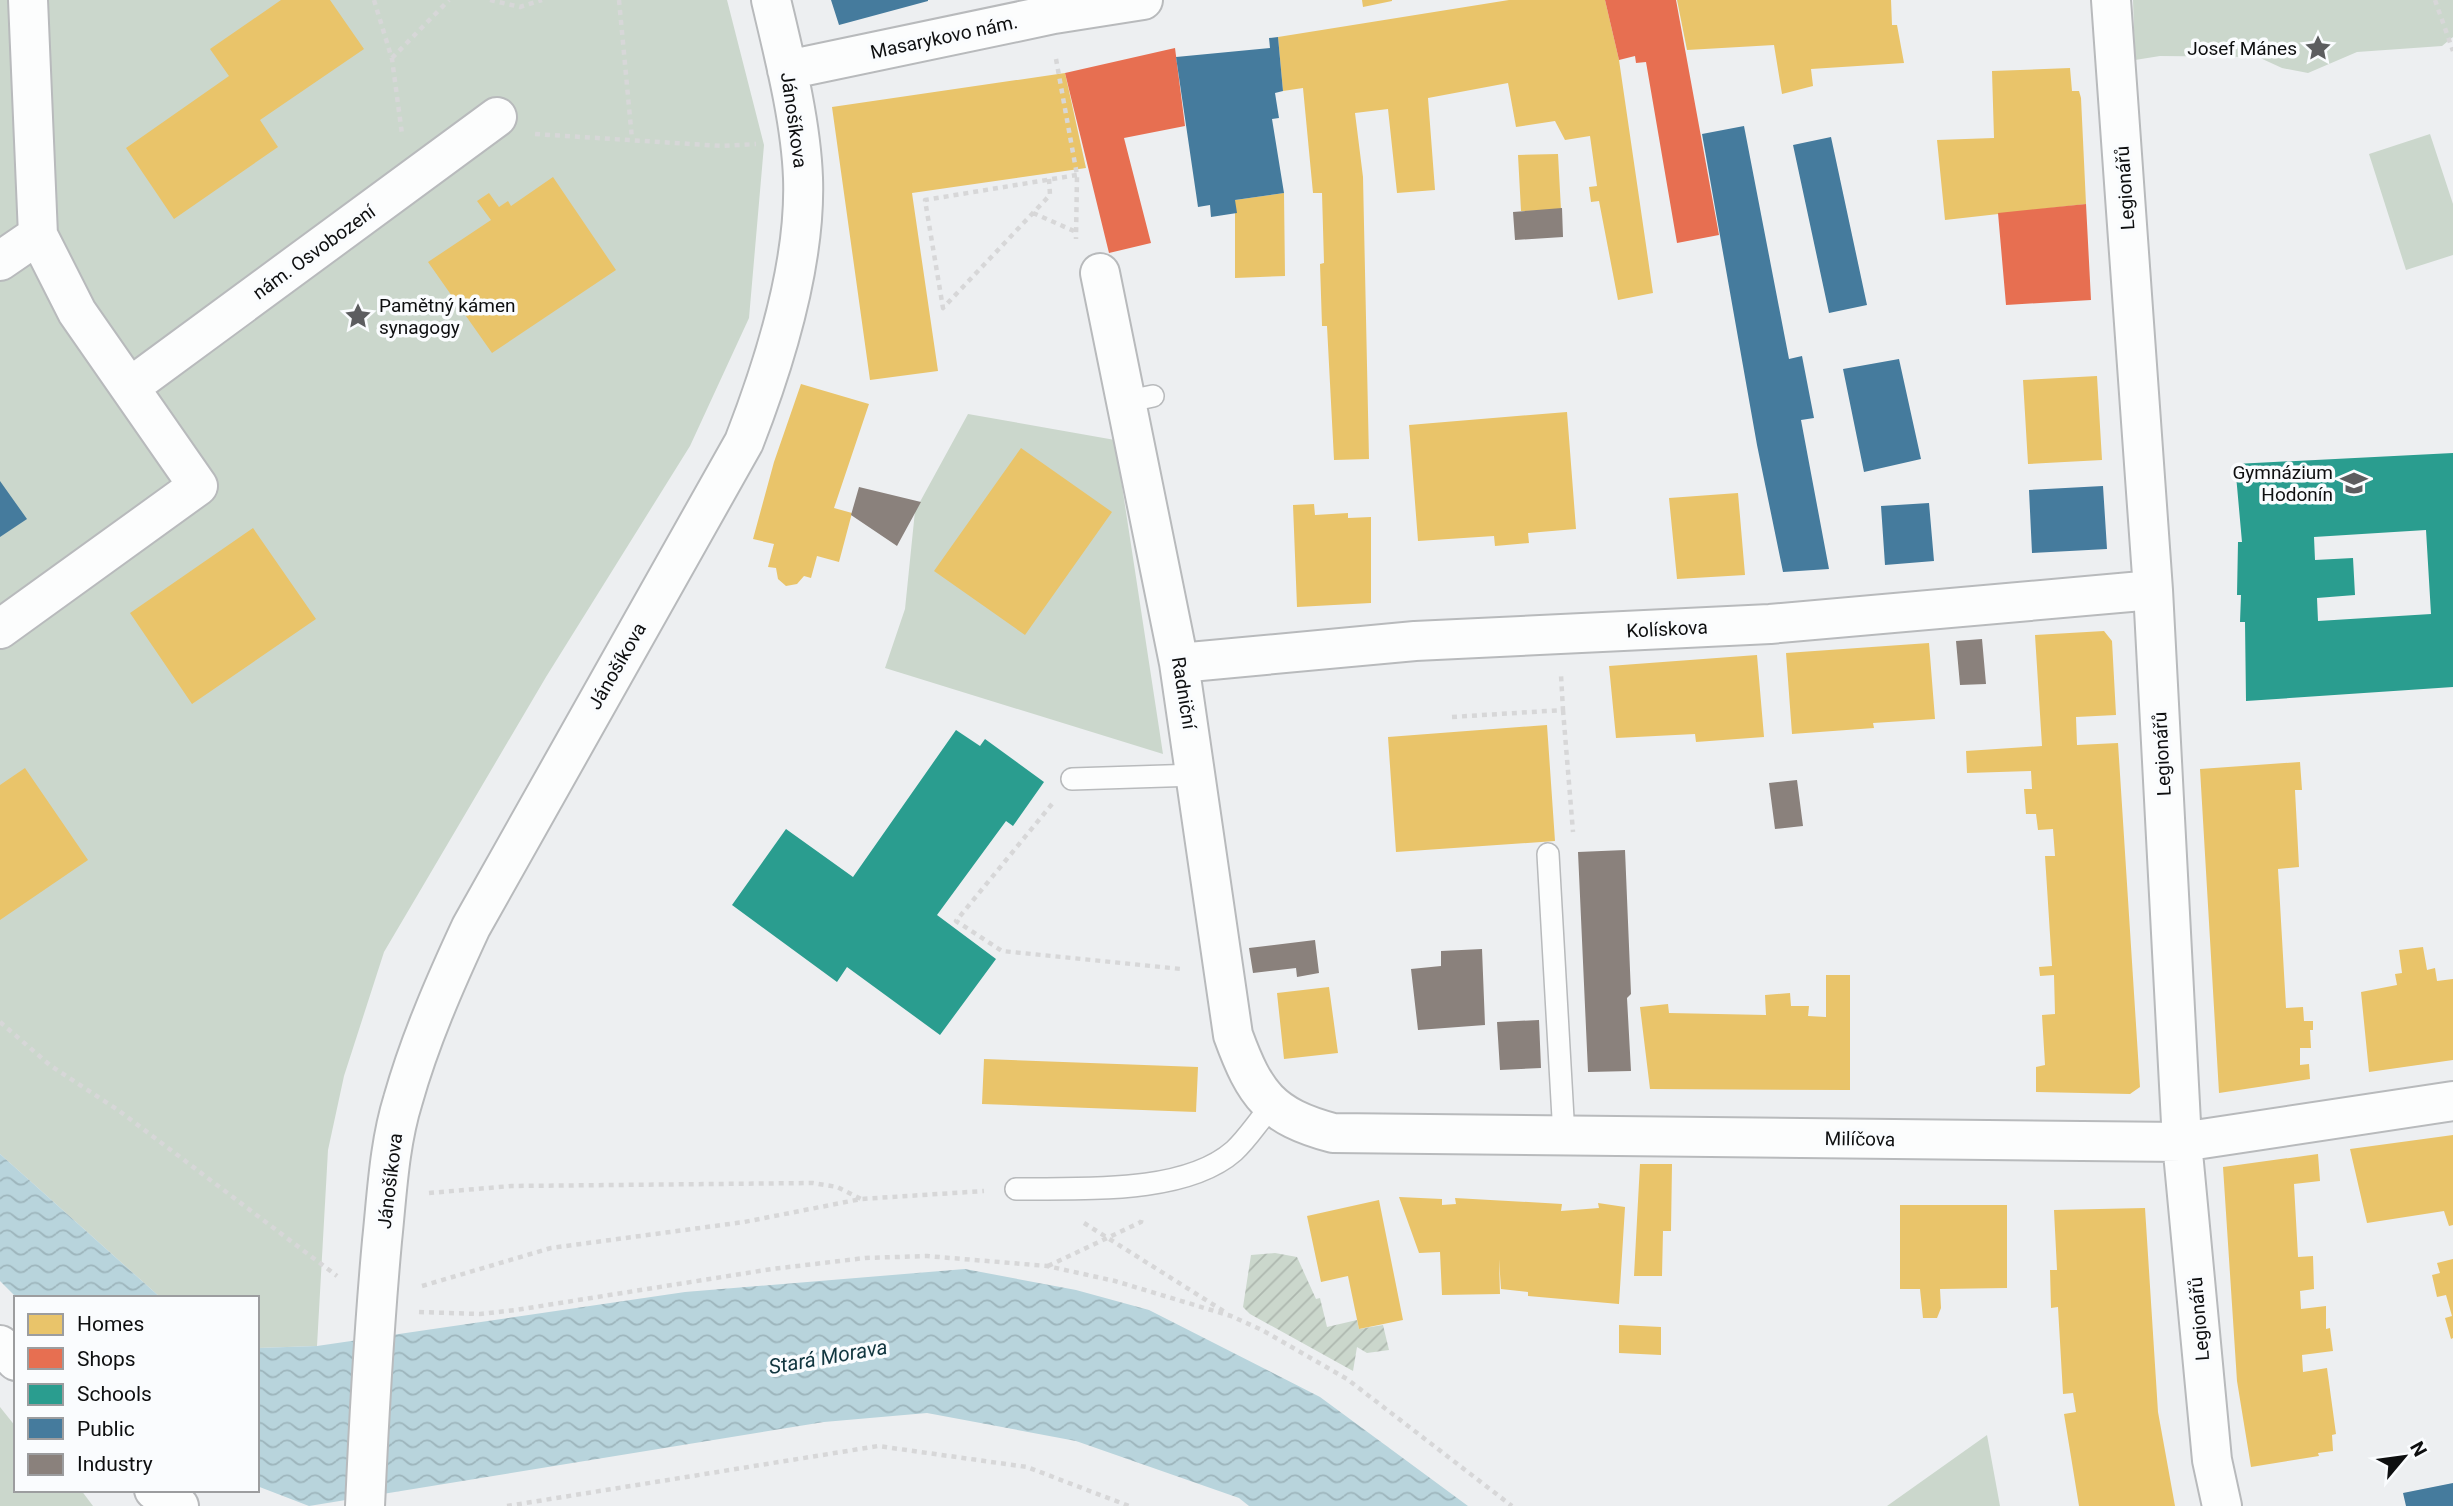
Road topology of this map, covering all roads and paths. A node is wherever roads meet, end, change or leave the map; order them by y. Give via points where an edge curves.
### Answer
1 (28, 0) edge
2 (374, 0) edge
3 (449, 0) edge
4 (490, 0) edge
5 (542, 0) edge
6 (619, 0) edge
7 (771, 0) edge
8 (1143, 0) edge
9 (2111, 0) edge
10 (2435, 0) edge
11 (2453, 51) edge
12 (392, 59) junction
13 (1056, 59) dead end
14 (788, 70) junction
15 (497, 117) joint
16 (402, 135) dead end
17 (632, 139) junction
18 (761, 143) dead end
19 (1077, 175) junction
20 (1049, 179) junction
21 (1033, 213) junction
22 (1074, 231) junction
23 (38, 235) junction
24 (1077, 242) dead end
25 (0, 261) edge
26 (1100, 273) dead end
27 (130, 387) junction
28 (2153, 590) junction
29 (0, 629) edge
30 (1180, 663) junction
31 (1561, 673) dead end
32 (1563, 710) junction
33 (1452, 717) dead end
34 (1197, 775) junction
35 (1072, 779) joint
36 (1574, 844) dead end
37 (1548, 854) dead end
38 (1186, 969) dead end
39 (0, 1022) edge
40 (2453, 1101) edge
41 (1272, 1106) junction
42 (1564, 1136) junction
43 (2182, 1143) junction
44 (1154, 1183) junction
45 (1052, 1188) junction
46 (1016, 1189) joint
47 (417, 1196) dead end
48 (861, 1199) junction
49 (1107, 1240) junction
50 (1047, 1266) junction
51 (342, 1279) dead end
52 (419, 1287) dead end
53 (428, 1312) dead end
54 (1231, 1316) junction
55 (0, 1345) edge
56 (14, 1359) edge
57 (158, 1492) edge
58 (179, 1506) edge
59 (365, 1506) edge
60 (507, 1506) edge
61 (1129, 1506) edge
62 (1512, 1506) edge
63 (2222, 1506) edge

1 - 23 street
2 - 12 path
3 - 12 path
4 - 5 path via 520,7
6 - 17 path
7 - 14 street, Jánošíkova
8 - 14 street, Masarykovo nám.
9 - 28 street, Legionářů
10 - 11 path
12 - 16 path
13 - 19 path
14 - 59 street, Jánošíkova via 803,178 797,250 768,379 744,442 478,915 443,986 402,1101 390,1163 375,1323
15 - 17 path via 529,134
15 - 27 street, nám. Osvobození
17 - 18 path via 722,146
19 - 20 path
19 - 22 path
20 - 21 path via 1050,195
20 - 21 path via 925,200 943,308
21 - 22 path
22 - 24 path
23 - 25 street
23 - 27 street via 77,312
26 - 30 street, Radniční via 1141,399
27 - 29 street via 198,486
28 - 30 street, Kolískova via 1770,624 1415,641
28 - 43 street, Legionářů
30 - 34 street, Radniční
31 - 32 path
32 - 33 path
32 - 36 path
34 - 35 lane
34 - 41 street, Radniční via 1233,1035 1248,1078
35 - 38 path via 956,921 1002,951
37 - 42 lane
39 - 51 path via 51,1066 118,1110
40 - 43 street, Milíčova
41 - 42 street, Milíčova via 1298,1124 1333,1133
41 - 44 lane via 1233,1152 1195,1172
42 - 43 street, Milíčova
43 - 63 street, Legionářů via 2212,1460
44 - 45 lane
44 - 49 path via 1140,1222
45 - 46 lane
45 - 49 path via 1066,1209
46 - 48 path
47 - 48 path via 511,1186 791,1183 837,1187
48 - 52 path via 744,1222 551,1248
49 - 50 path
49 - 54 path
50 - 53 path via 927,1256 865,1258 516,1310
50 - 54 path
54 - 62 path via 1347,1379
55 - 56 street
57 - 58 street
60 - 61 path via 878,1446 1027,1467

